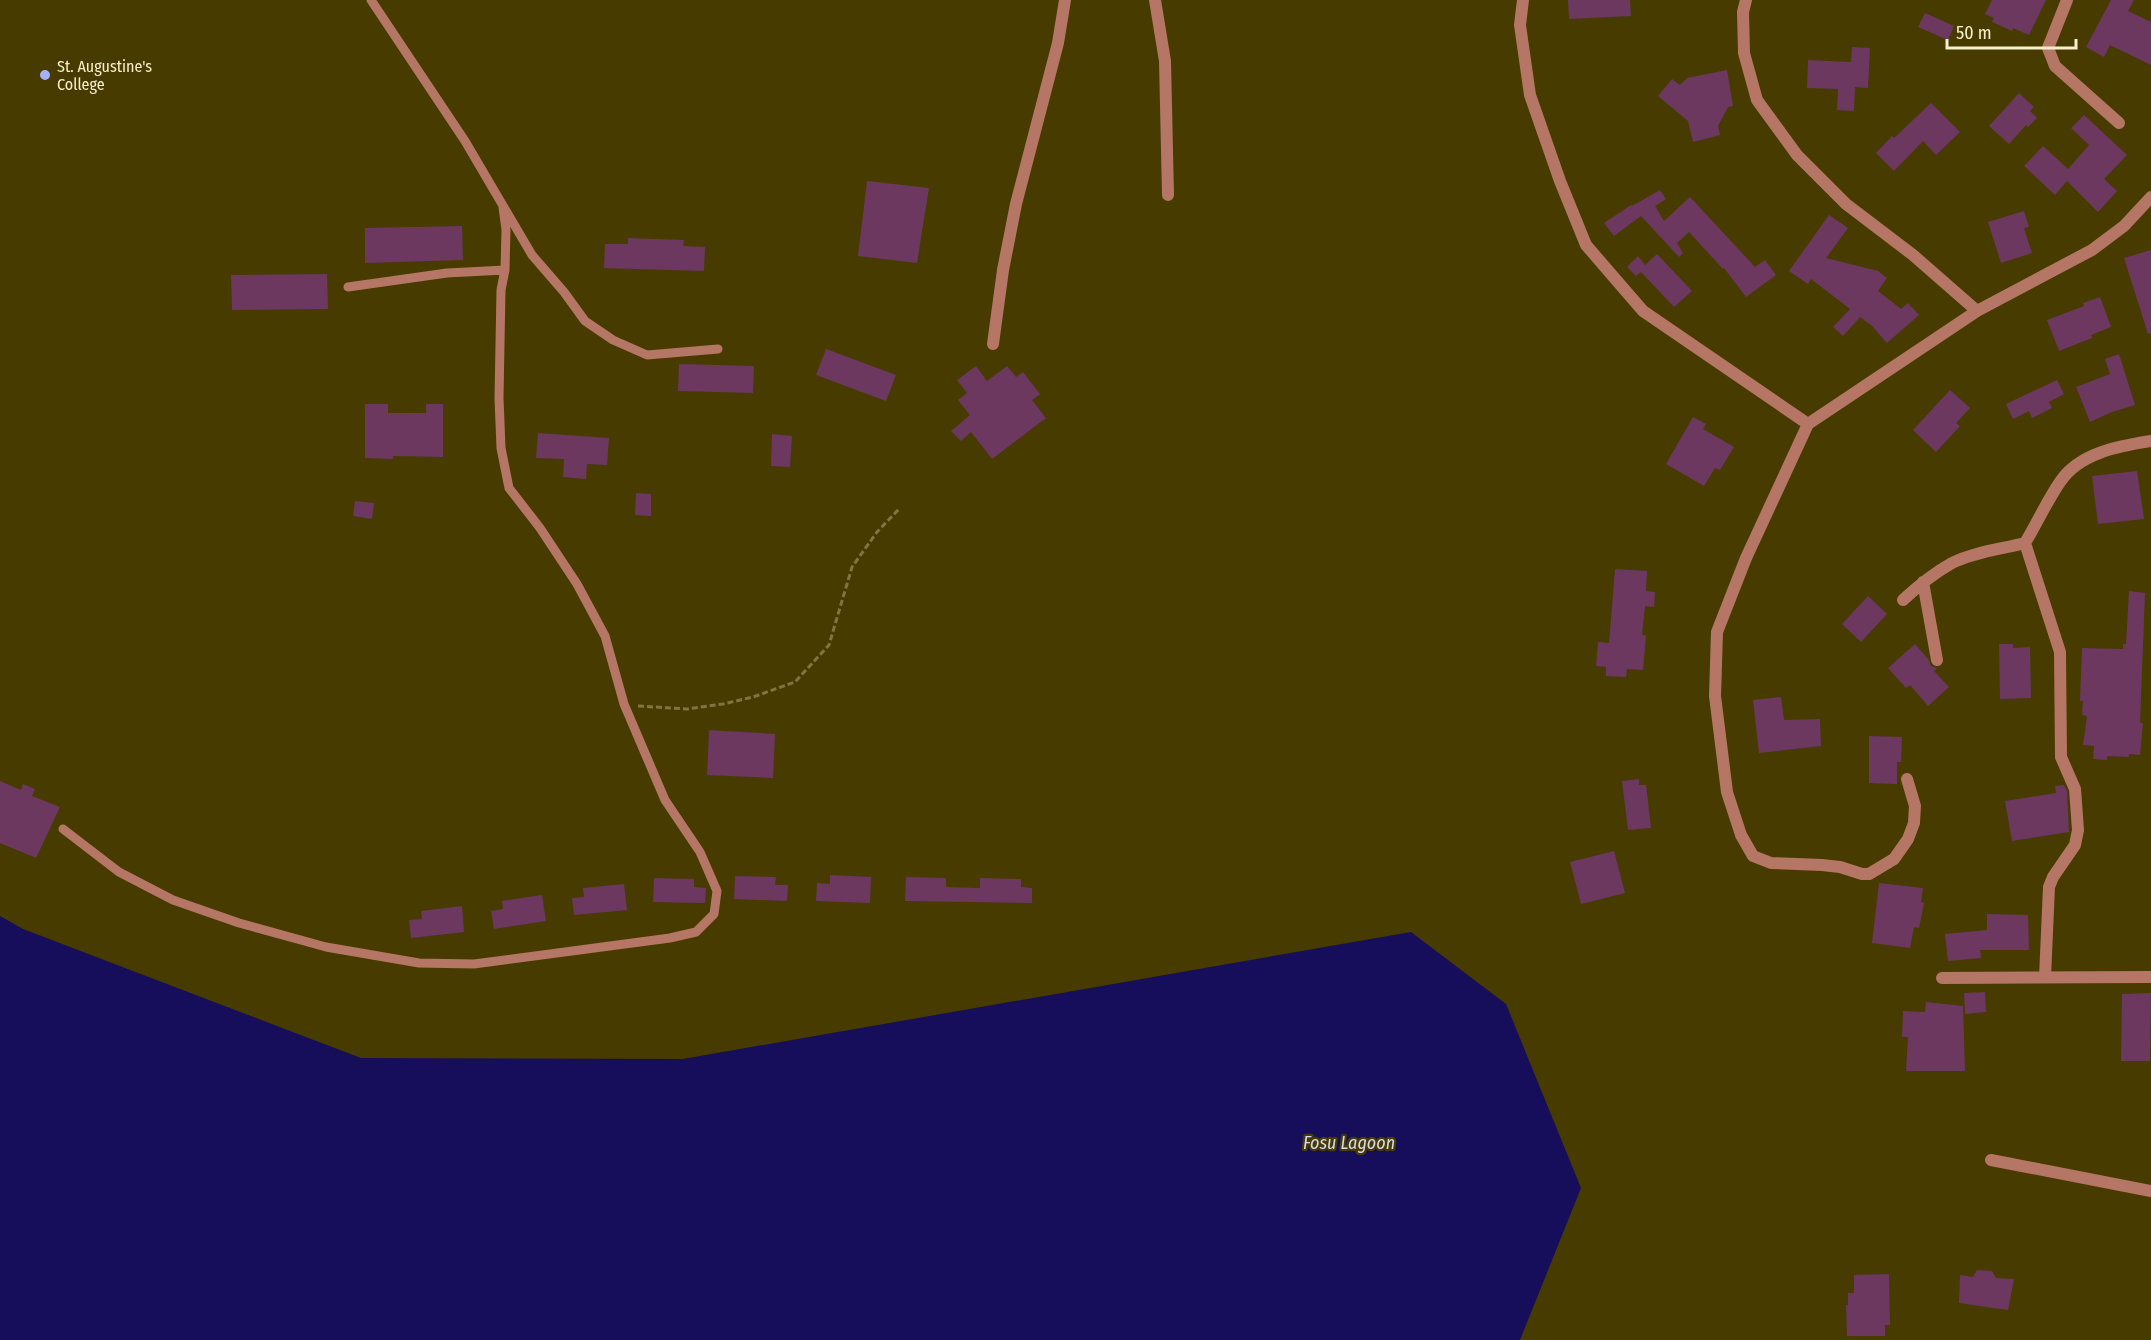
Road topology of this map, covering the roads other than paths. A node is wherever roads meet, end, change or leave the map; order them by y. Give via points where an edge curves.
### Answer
1 (371, 0) edge
2 (1065, 0) edge
3 (1155, 0) edge
4 (1524, 0) edge
5 (1746, 0) edge
6 (2067, 0) edge
7 (2119, 123) dead end
8 (1168, 195) dead end
9 (2151, 197) edge
10 (504, 207) junction
11 (504, 270) junction
12 (348, 287) dead end
13 (1977, 311) junction
14 (993, 344) dead end
15 (718, 350) dead end
16 (1808, 424) junction
17 (2151, 441) edge
18 (2025, 543) junction
19 (1923, 582) junction
20 (1903, 600) dead end
21 (1937, 660) dead end
22 (1907, 779) dead end
23 (63, 829) dead end
24 (2046, 977) junction
25 (2151, 977) edge
26 (1942, 978) dead end
27 (1991, 1160) dead end
28 (2151, 1191) edge

1 - 10 lane
2 - 14 street via 1058,43 1014,215
3 - 8 street via 1165,61
4 - 16 street via 1520,25 1530,95 1586,245 1642,311
5 - 13 street via 1744,53 1757,99 1797,154 1846,204
6 - 7 street via 2048,48 2051,58 2055,66
9 - 13 street via 2124,226 2092,250
10 - 11 lane
10 - 15 lane via 532,255 585,321 612,340 647,355
11 - 12 lane via 447,273
11 - 23 lane via 499,398 501,448 509,488 577,584 605,636 624,704 665,800 700,852 717,891 714,914 696,932 670,938 474,964 418,963 326,947 173,900 119,872
13 - 16 street
16 - 22 street via 1746,558 1717,632 1715,696 1727,792 1741,835 1753,856 1771,862 1840,867 1869,874 1894,859 1908,839 1915,806
17 - 18 street via 2104,450 2070,471 2060,481
18 - 19 street via 1953,563
18 - 24 street via 2060,652 2061,757 2075,789 2078,830 2075,845 2049,887
19 - 20 street
19 - 21 street
24 - 25 street
24 - 26 street
27 - 28 street

